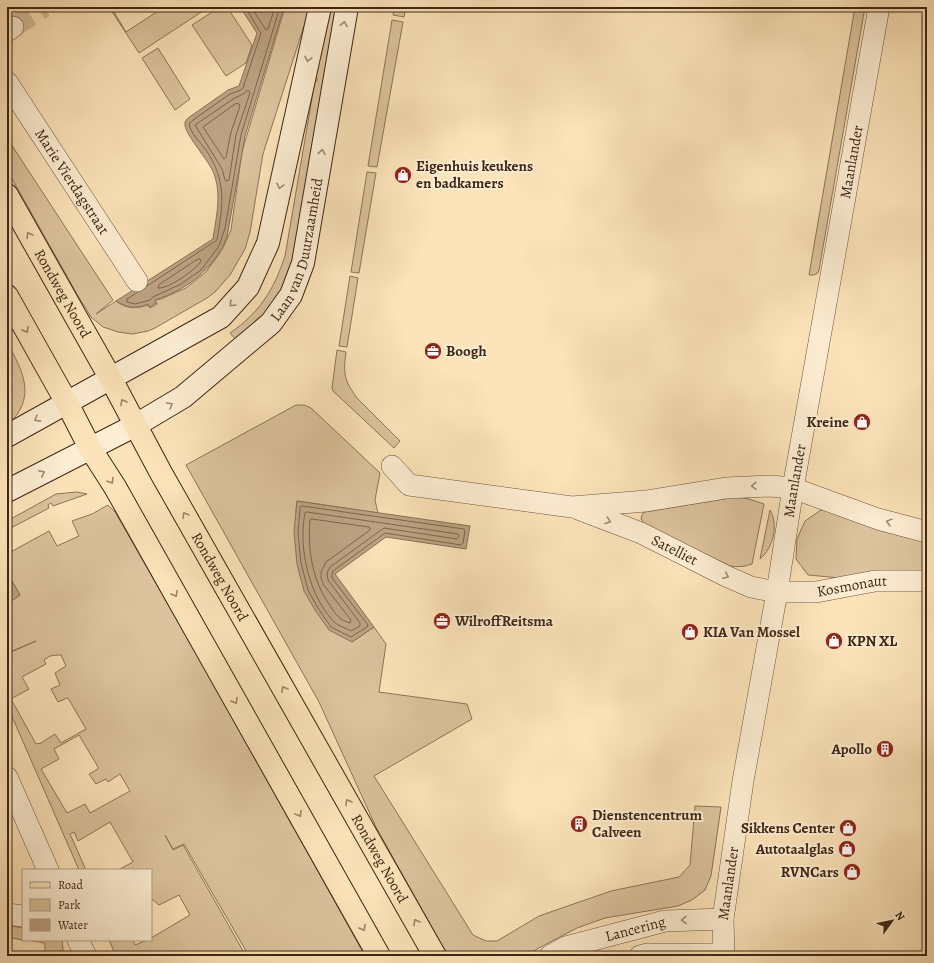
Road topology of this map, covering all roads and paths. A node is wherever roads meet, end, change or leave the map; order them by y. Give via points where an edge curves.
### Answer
1 (320, 7) edge
2 (347, 7) edge
3 (879, 7) edge
4 (7, 82) edge
5 (7, 195) edge
6 (137, 281) dead end
7 (7, 296) edge
8 (111, 379) junction
9 (67, 403) junction
10 (136, 425) junction
11 (7, 436) edge
12 (90, 448) junction
13 (392, 466) dead end
14 (793, 488) junction
15 (7, 491) edge
16 (572, 507) junction
17 (927, 532) edge
18 (927, 581) edge
19 (777, 592) junction
20 (7, 777) edge
21 (48, 869) edge
22 (7, 914) edge
23 (22, 916) edge
24 (723, 919) junction
25 (78, 941) edge
26 (724, 955) edge
27 (86, 956) edge
28 (379, 956) edge
29 (435, 956) edge
30 (550, 956) edge
31 (640, 956) edge

1 -> 8 street, Laan van Duurzaamheid via 268,242 248,287 221,317
10 -> 2 street, Laan van Duurzaamheid via 183,397 255,338 277,316 294,288 304,257
3 - 14 street, Maanlander
4 - 6 street, Marie Vierdagstraat
8 -> 5 main road, Rondweg Noord
7 -> 9 main road
8 - 9 street, Laan van Duurzaamheid
10 -> 8 main road, Rondweg Noord
9 -> 11 street, Laan van Duurzaamheid
9 - 12 main road
10 - 12 street, Laan van Duurzaamheid
29 -> 10 main road, Rondweg Noord
15 -> 12 street, Laan van Duurzaamheid
12 -> 28 main road via 115,486
13 - 16 street, Satelliet via 409,485
14 -> 16 street, Satelliet via 726,488 646,501
17 -> 14 street via 878,520
14 - 19 street, Maanlander
16 -> 19 street, Satelliet via 641,533 751,587
18 - 19 street, Kosmonaut via 875,581 816,592
19 - 24 street, Maanlander via 742,781
20 - 21 street
22 - 23 street
24 - 26 street, Maanlander
24 -> 30 street, Lancering via 665,921 566,947
25 - 27 street
26 - 31 street, Lancering

